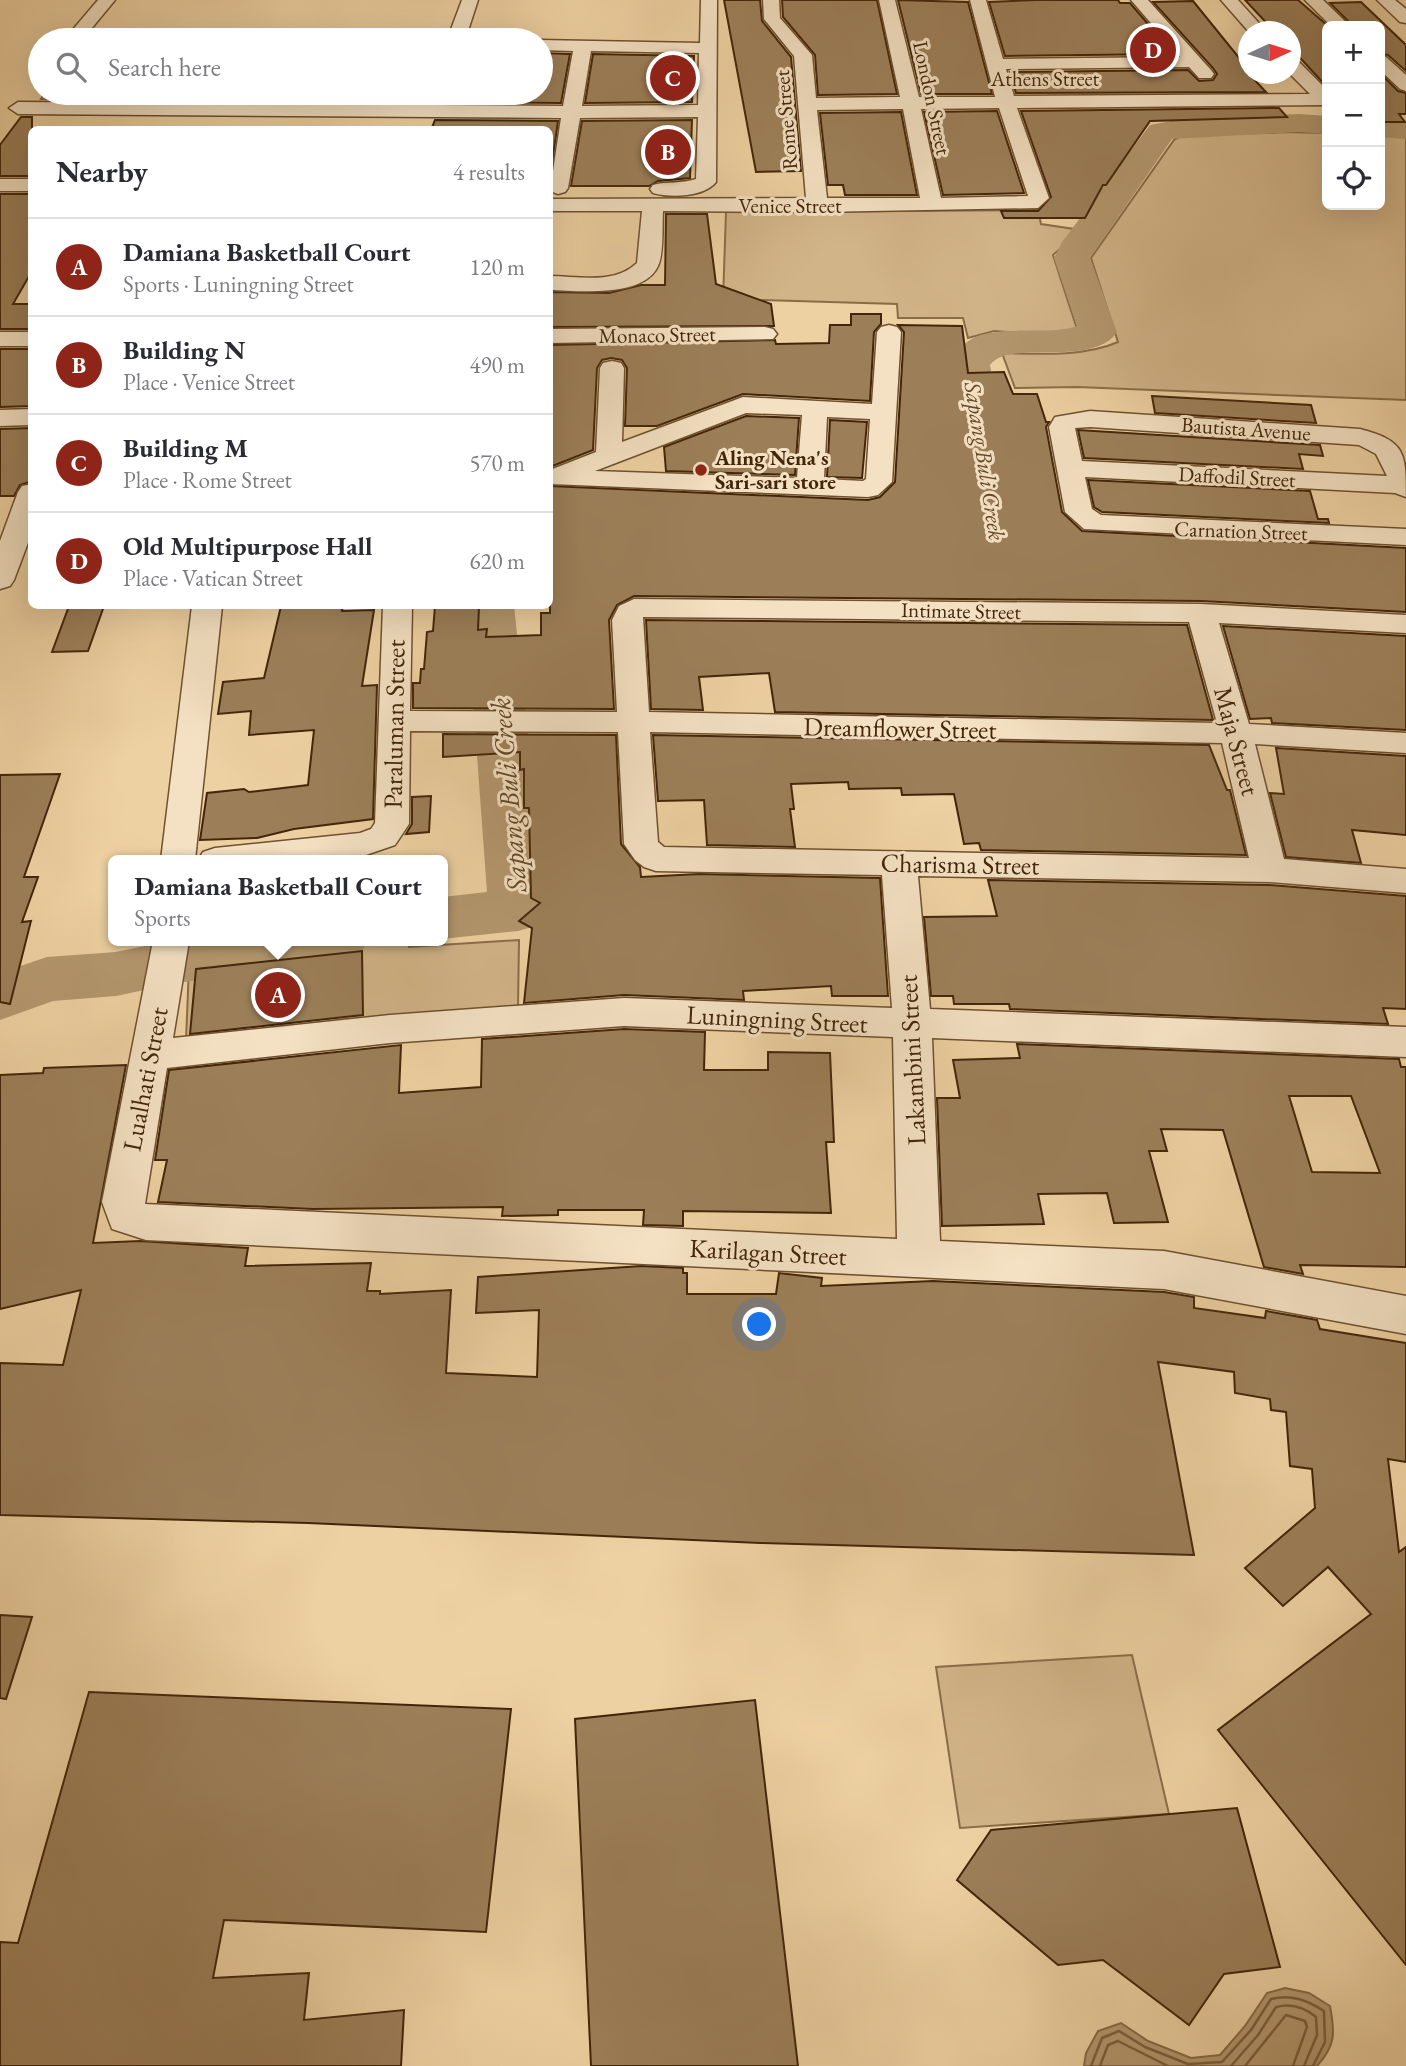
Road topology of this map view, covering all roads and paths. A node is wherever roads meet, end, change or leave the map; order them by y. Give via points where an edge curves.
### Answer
1 (107, 0) edge
2 (470, 0) edge
3 (709, 0) edge
4 (771, 0) edge
5 (887, 0) edge
6 (978, 0) edge
7 (1139, 0) edge
8 (1229, 0) edge
9 (1312, 0) edge
10 (1385, 0) edge
11 (1406, 18) edge
12 (1249, 21) edge
13 (1336, 21) edge
14 (83, 28) edge
15 (460, 28) edge
16 (553, 45) edge
17 (583, 45) junction
18 (710, 48) junction
19 (1194, 62) junction
20 (996, 64) junction
21 (1385, 66) edge
22 (1301, 74) edge
23 (1406, 85) edge
24 (28, 95) edge
25 (1322, 95) edge
26 (1322, 99) edge
27 (1006, 102) junction
28 (909, 103) junction
29 (806, 104) junction
30 (1234, 107) junction
31 (709, 110) junction
32 (572, 112) junction
33 (0, 185) edge
34 (28, 185) edge
35 (553, 190) edge
36 (553, 194) edge
37 (553, 194) edge
38 (932, 205) junction
39 (817, 206) junction
40 (653, 207) junction
41 (553, 283) edge
42 (889, 332) dead end
43 (765, 334) dead end
44 (553, 336) edge
45 (0, 339) edge
46 (28, 339) edge
47 (612, 368) dead end
48 (815, 408) junction
49 (885, 412) junction
50 (28, 417) edge
51 (0, 418) edge
52 (609, 454) junction
53 (1070, 468) junction
54 (553, 478) edge
55 (553, 478) edge
56 (1405, 487) edge
57 (810, 488) junction
58 (28, 503) edge
59 (1406, 537) edge
60 (0, 580) edge
61 (207, 609) edge
62 (397, 609) edge
63 (1201, 613) junction
64 (1406, 624) edge
65 (395, 722) junction
66 (635, 723) junction
67 (1236, 733) junction
68 (1406, 743) edge
69 (179, 855) edge
70 (261, 855) edge
71 (899, 862) junction
72 (1269, 870) junction
73 (1406, 881) edge
74 (169, 957) edge
75 (912, 1025) junction
76 (1406, 1042) edge
77 (149, 1055) junction
78 (127, 1217) joint
79 (919, 1259) junction
80 (1406, 1315) edge

1 - 14 street
2 - 15 street
3 - 18 street
4 - 29 street, Rome Street via 772,19 803,55
5 - 28 street, London Street
6 - 20 street
7 - 19 street
8 - 12 street
9 - 13 street
10 - 11 street
16 - 17 street
17 - 18 street
17 - 32 street
18 - 31 street
19 - 20 street
19 - 30 street
20 - 27 street
21 - 23 street
22 - 25 street
24 - 32 street via 13,113
26 - 30 street, Athens Street
27 - 28 street, Athens Street
27 - 30 street, Athens Street
27 - 38 street, Venice Street via 1039,198 1031,204
28 - 29 street, Athens Street
28 - 38 street, London Street
29 - 39 street, Rome Street
31 - 32 street
31 - 36 street via 706,182 700,186
32 - 35 street
33 - 34 street
37 - 40 street, Venice Street
38 - 39 street, Venice Street
39 - 40 street, Venice Street
40 - 41 street via 648,265 643,272 610,283
42 - 49 street
43 - 44 street, Monaco Street
45 - 46 street
47 - 52 street
48 - 49 street
48 - 52 street via 743,405
48 - 57 street
49 - 57 street via 879,482 869,489
50 - 51 street
52 - 54 street
53 - 56 street, Daffodil Street
53 - 56 street, Bautista Avenue via 1064,422 1090,419 1378,440 1387,448
53 - 59 street, Carnation Street via 1079,512 1106,526
55 - 57 street
58 - 60 street
61 - 69 street
62 - 65 street, Paraluman Street
63 - 64 street, Intimate Street
63 - 66 street, Intimate Street via 634,608 627,620
63 - 67 street, Maja Street
65 - 66 street, Dreamflower Street
65 - 70 street, Paraluman Street via 392,824 383,838
66 - 67 street, Dreamflower Street
66 - 71 street, Charisma Street via 641,844 656,859
67 - 68 street, Dreamflower Street
67 - 72 street, Maja Street
71 - 72 street, Charisma Street
71 - 75 street, Lakambini Street
72 - 73 street, Charisma Street
74 - 77 street, Lualhati Street
75 - 76 street, Luningning Street
75 - 77 street, Luningning Street via 624,1012 390,1029
75 - 79 street, Lakambini Street
77 - 78 street, Lualhati Street via 123,1202
78 - 79 street, Karilagan Street via 146,1222
79 - 80 street, Karilagan Street via 1164,1269

